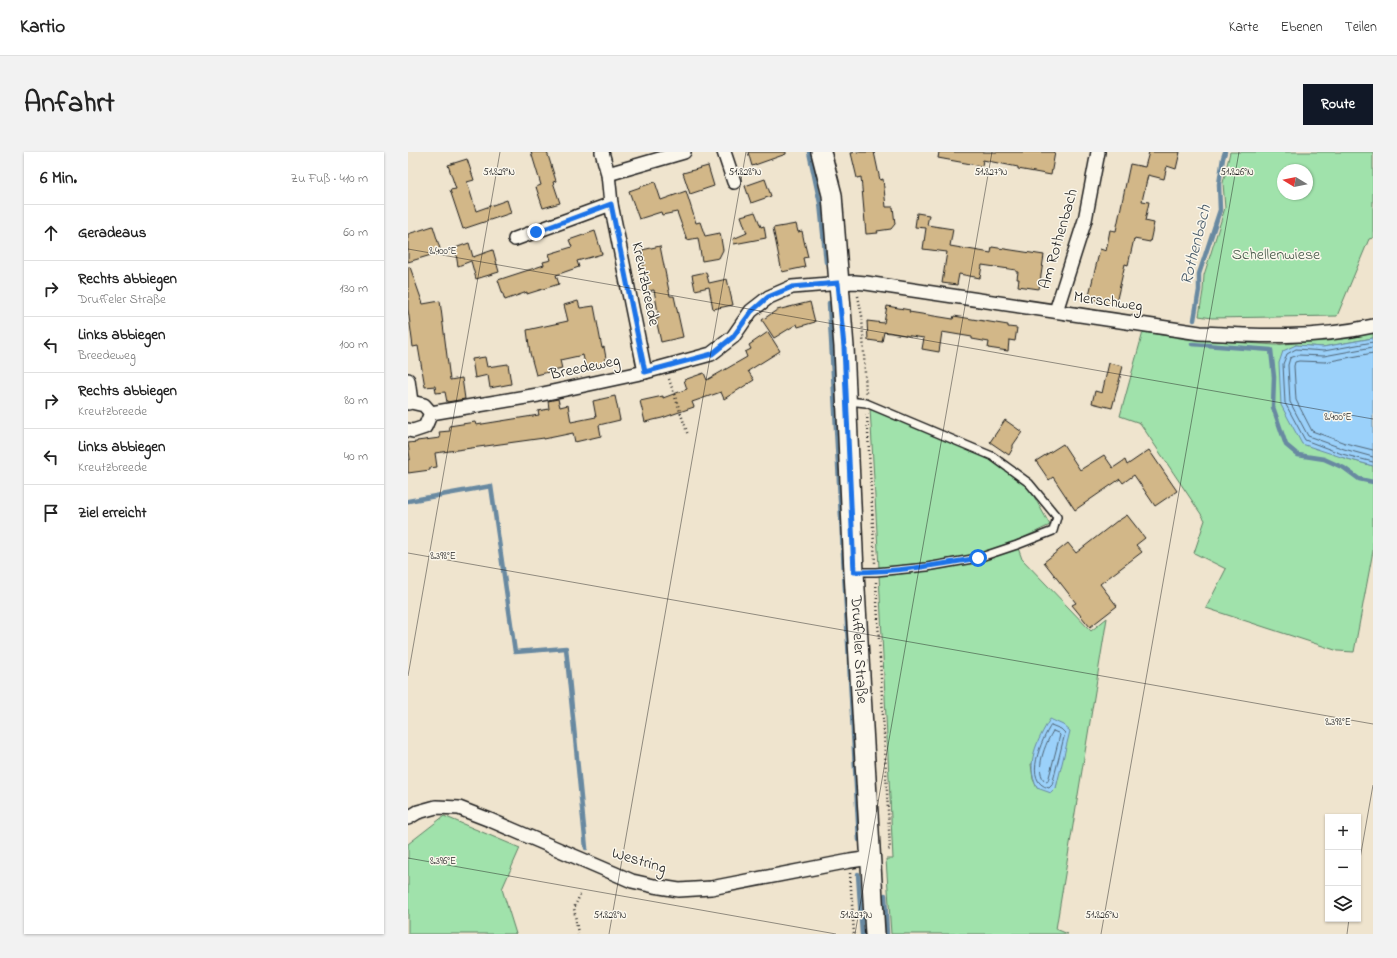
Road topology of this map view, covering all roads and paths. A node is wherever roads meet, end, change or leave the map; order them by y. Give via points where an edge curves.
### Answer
1 (602, 152) edge
2 (684, 152) edge
3 (724, 152) edge
4 (821, 152) edge
5 (1098, 152) edge
6 (608, 174) junction
7 (734, 182) dead end
8 (611, 204) junction
9 (515, 239) dead end
10 (838, 283) junction
11 (1056, 311) junction
12 (1373, 326) edge
13 (665, 367) junction
14 (645, 372) junction
15 (408, 380) edge
16 (846, 400) junction
17 (410, 403) edge
18 (431, 413) junction
19 (408, 430) edge
20 (688, 435) dead end
21 (854, 572) junction
22 (408, 818) edge
23 (870, 858) junction
24 (850, 860) junction
25 (580, 895) dead end
26 (578, 934) edge
27 (854, 934) edge
28 (875, 934) edge

1 - 6 street, Kreutzbreede
2 - 6 street
3 - 7 street
4 - 10 street, Druffeler Straße via 832,195
5 - 11 street, Am Rothenbach via 1085,220
6 - 8 street, Kreutzbreede
8 - 9 street
8 - 14 street, Kreutzbreede
10 - 11 street, Merschweg via 866,283
10 - 13 street, Breedeweg via 792,287 768,297 751,312 733,337 712,354
10 - 16 street, Druffeler Straße
11 - 12 street, Merschweg via 1200,332 1251,336 1333,333
13 - 14 street, Breedeweg
13 - 20 path
14 - 18 street, Breedeweg via 538,395
15 - 17 street
16 - 21 street, Druffeler Straße
16 - 21 lane via 866,403 992,456 1029,482 1057,517 1053,531 978,558 927,567
17 - 18 street via 424,405
18 - 19 street via 425,427
21 - 23 street, Druffeler Straße
22 - 24 street, Westring via 436,807 459,808 632,880 679,890 711,888
23 - 24 street, Westring
23 - 28 street, Druffeler Straße
24 - 27 path
25 - 26 path via 574,908

